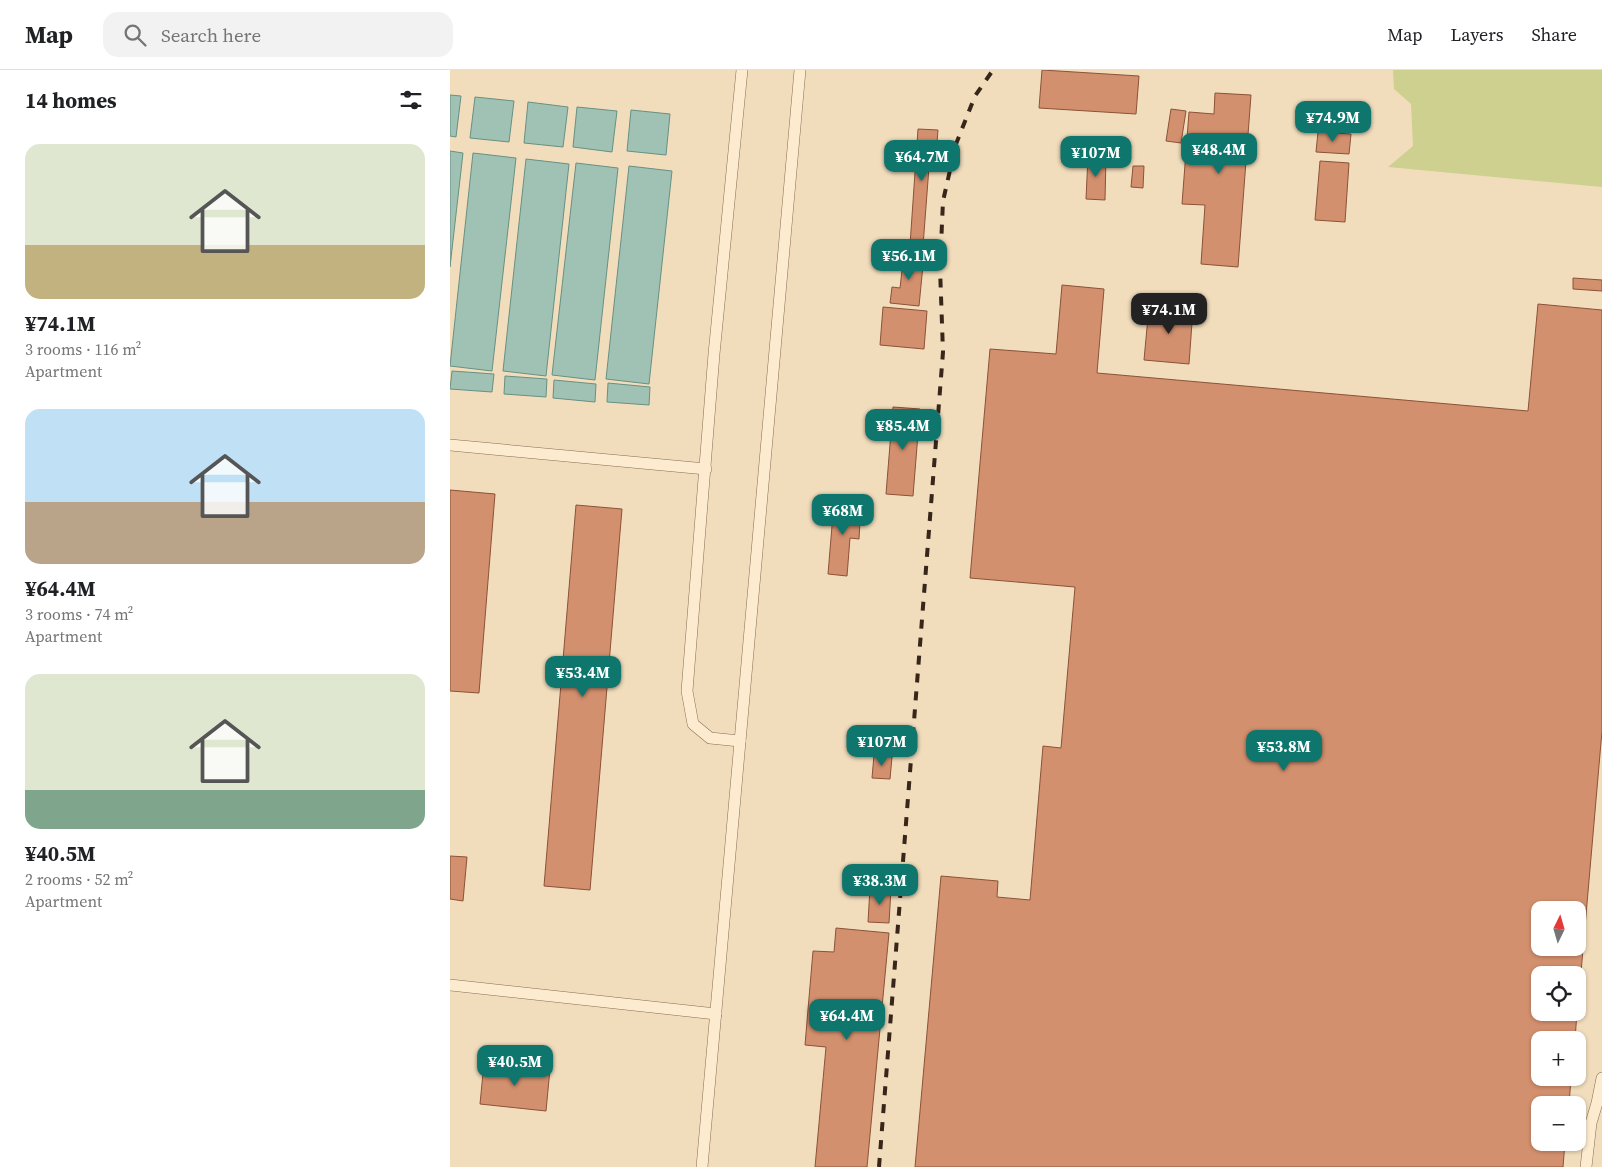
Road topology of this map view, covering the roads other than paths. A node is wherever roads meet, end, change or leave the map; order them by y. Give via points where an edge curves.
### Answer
1 (742, 70) edge
2 (800, 70) edge
3 (450, 445) edge
4 (706, 469) junction
5 (740, 742) junction
6 (450, 985) edge
7 (716, 1014) junction
8 (1602, 1078) edge
9 (702, 1167) edge
10 (1586, 1167) edge

1 - 4 lane
2 - 5 lane
3 - 4 lane
4 - 5 lane via 687,691 693,724 710,738
5 - 7 lane
6 - 7 lane
7 - 9 lane
8 - 10 lane via 1591,1123

